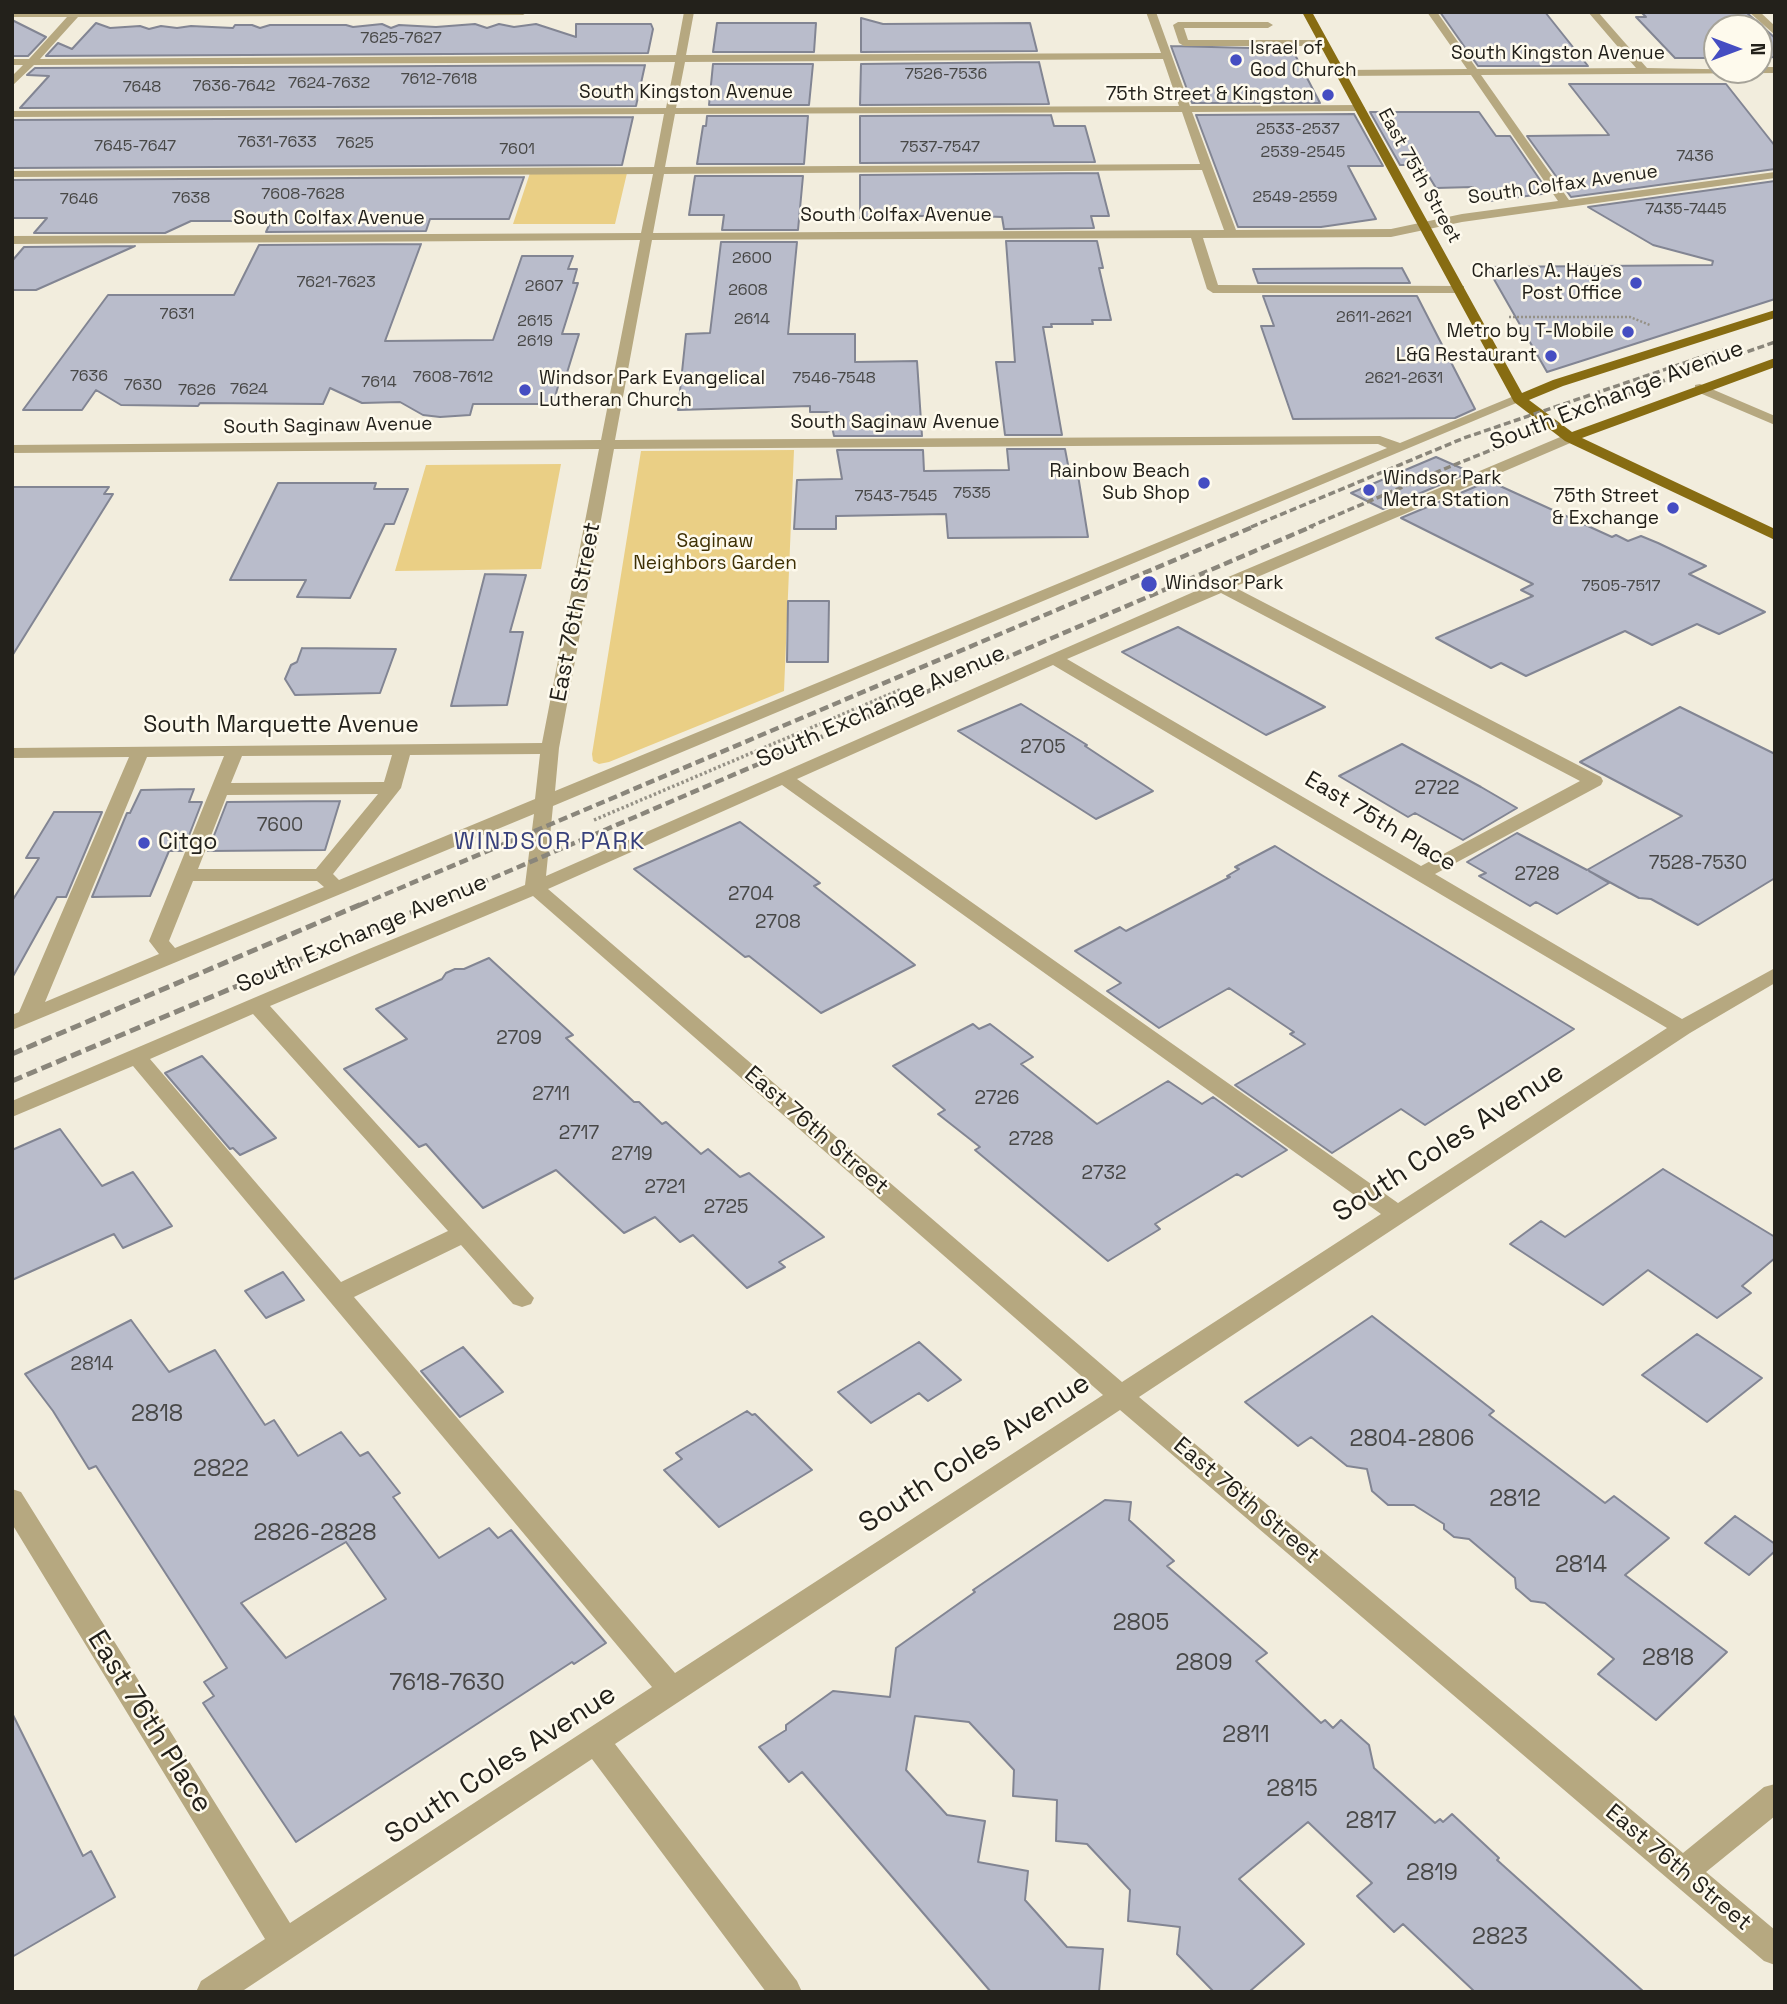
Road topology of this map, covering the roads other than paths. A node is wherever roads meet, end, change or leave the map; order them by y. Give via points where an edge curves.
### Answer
1 (523, 12) edge
2 (689, 12) edge
3 (1151, 12) edge
4 (1307, 12) edge
5 (1432, 12) edge
6 (1593, 12) edge
7 (1754, 12) edge
8 (76, 13) edge
9 (12, 14) edge
10 (1268, 25) dead end
11 (1775, 32) edge
12 (1324, 43) junction
13 (1167, 56) junction
14 (681, 58) junction
15 (12, 62) edge
16 (32, 62) junction
17 (1775, 70) edge
18 (1644, 71) junction
19 (1474, 72) junction
20 (1341, 73) junction
21 (12, 83) edge
22 (1186, 108) junction
23 (1360, 108) junction
24 (671, 111) junction
25 (12, 114) edge
26 (1207, 167) junction
27 (660, 169) junction
28 (12, 174) edge
29 (1775, 175) edge
30 (1566, 204) junction
31 (1425, 226) junction
32 (1196, 234) junction
33 (1231, 234) junction
34 (647, 237) junction
35 (12, 240) edge
36 (1459, 289) junction
37 (1775, 314) edge
38 (1775, 362) edge
39 (1700, 388) junction
40 (1519, 399) junction
41 (1775, 421) edge
42 (1570, 438) junction
43 (609, 444) junction
44 (1399, 448) junction
45 (12, 449) edge
46 (1775, 535) edge
47 (1220, 586) junction
48 (1054, 658) junction
49 (550, 748) junction
50 (402, 750) junction
51 (235, 751) junction
52 (141, 752) junction
53 (12, 753) edge
54 (783, 777) junction
55 (392, 788) junction
56 (221, 789) junction
57 (544, 801) junction
58 (1420, 874) junction
59 (323, 875) junction
60 (186, 876) junction
61 (535, 888) junction
62 (337, 889) junction
63 (172, 957) junction
64 (1775, 974) edge
65 (256, 1004) junction
66 (20, 1019) edge
67 (1682, 1028) junction
68 (136, 1056) junction
69 (12, 1110) edge
70 (1397, 1214) junction
71 (464, 1233) junction
72 (337, 1295) junction
73 (522, 1298) dead end
74 (1121, 1396) junction
75 (12, 1500) edge
76 (672, 1690) junction
77 (596, 1741) junction
78 (1775, 1797) edge
79 (1683, 1872) junction
80 (285, 1943) junction
81 (1775, 1950) edge
82 (212, 1992) edge
83 (786, 1992) edge

1 - 8 street
2 - 14 street, East 76th Street
3 - 13 street
4 - 12 main road, East 75th Street
5 - 19 street
6 - 18 street
7 - 11 street
8 - 9 street
8 - 16 street
10 - 12 street via 1178,25 1184,43
12 - 20 main road, East 75th Street
13 - 14 street
13 - 22 street
14 - 16 street
14 - 24 street, East 76th Street
15 - 16 street
16 - 21 street
17 - 18 street, South Kingston Avenue
18 - 19 street, South Kingston Avenue
19 - 20 street, South Kingston Avenue
19 - 30 street
20 - 23 main road, East 75th Street
22 - 23 street, South Kingston Avenue
22 - 24 street, South Kingston Avenue
22 - 26 street
23 - 31 main road, East 75th Street
24 - 25 street, South Kingston Avenue
24 - 27 street, East 76th Street
26 - 27 street
26 - 33 street
27 - 28 street
27 - 34 street, East 76th Street
29 - 30 street, South Colfax Avenue
30 - 31 street, South Colfax Avenue
31 - 33 street, South Colfax Avenue via 1391,233
31 - 36 main road, East 75th Street
32 - 33 street, South Colfax Avenue
32 - 34 street, South Colfax Avenue
32 - 36 street via 1213,289
34 - 35 street, South Colfax Avenue
34 - 43 street, East 76th Street
36 - 40 main road, East 75th Street
37 - 40 main road, South Exchange Avenue
38 - 39 main road, South Exchange Avenue
39 - 41 street
39 - 42 main road, South Exchange Avenue
40 - 42 main road, East 75th Street
40 - 44 street, South Exchange Avenue
42 - 46 main road, East 75th Street
42 - 47 street, South Exchange Avenue
43 - 44 street, South Saginaw Avenue via 1380,440
43 - 45 street, South Saginaw Avenue
43 - 49 street, East 76th Street
44 - 57 street, South Exchange Avenue
47 - 48 street, South Exchange Avenue
47 - 58 street via 1594,781
48 - 54 street, South Exchange Avenue
48 - 58 street, East 75th Place
49 - 50 street, South Marquette Avenue
49 - 57 street, East 76th Street
50 - 51 street, South Marquette Avenue
50 - 55 street
51 - 52 street, South Marquette Avenue
51 - 56 street
52 - 53 street, South Marquette Avenue
52 - 66 street
54 - 61 street, South Exchange Avenue
54 - 70 street
55 - 56 street
55 - 59 street
56 - 60 street
57 - 61 street, East 76th Street
57 - 62 street, South Exchange Avenue
58 - 67 street, East 75th Place
59 - 60 street
59 - 62 street
60 - 63 street via 159,941
61 - 65 street, South Exchange Avenue
61 - 74 street, East 76th Street
62 - 63 street, South Exchange Avenue
63 - 66 street, South Exchange Avenue
64 - 67 street, South Coles Avenue
65 - 68 street, South Exchange Avenue
65 - 71 street
67 - 70 street, South Coles Avenue
68 - 69 street, South Exchange Avenue
68 - 72 street
70 - 74 street, South Coles Avenue
71 - 72 street
71 - 73 street
72 - 76 street
74 - 76 street, South Coles Avenue
74 - 79 street, East 76th Street
75 - 80 street, East 76th Place
76 - 77 street, South Coles Avenue
77 - 80 street, South Coles Avenue
77 - 83 street
78 - 79 street
79 - 81 street, East 76th Street
80 - 82 street, South Coles Avenue

